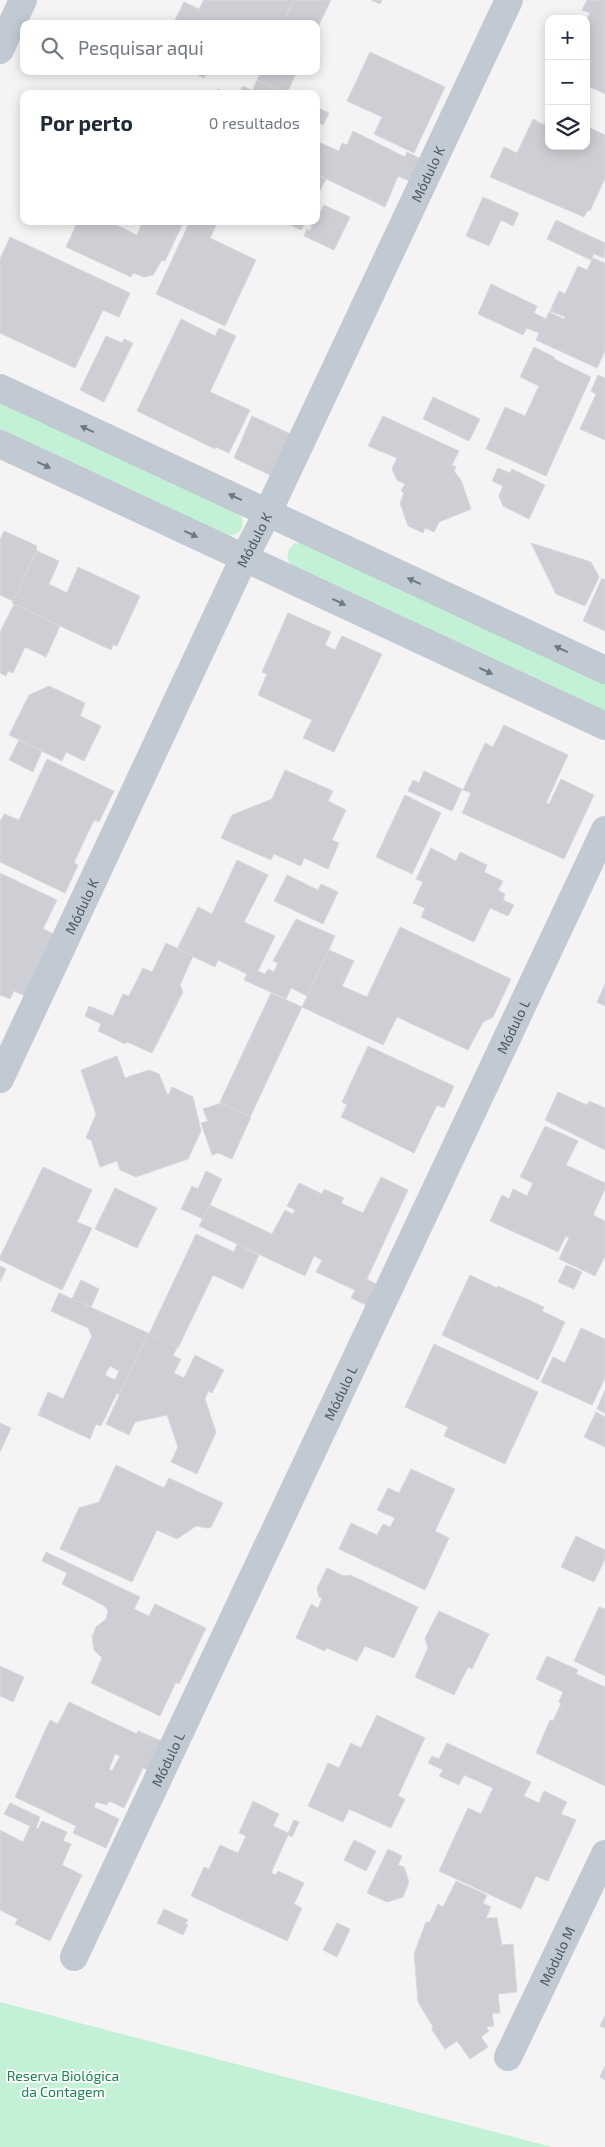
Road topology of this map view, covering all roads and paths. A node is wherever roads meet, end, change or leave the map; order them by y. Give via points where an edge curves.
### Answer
1 (23, 0) edge
2 (509, 0) edge
3 (0, 50) edge
4 (0, 388) edge
5 (0, 444) edge
6 (268, 512) junction
7 (244, 558) junction
8 (605, 670) edge
9 (605, 726) edge
10 (605, 830) edge
11 (0, 1079) edge
12 (605, 1854) edge
13 (74, 1957) dead end
14 (508, 2057) dead end

1 - 3 street
2 - 6 street, Módulo K
6 -> 4 street
5 -> 7 street
6 - 7 street, Módulo K
8 -> 6 street
7 -> 9 street
7 - 11 street, Módulo K
10 - 13 street, Módulo L
12 - 14 street, Módulo M

